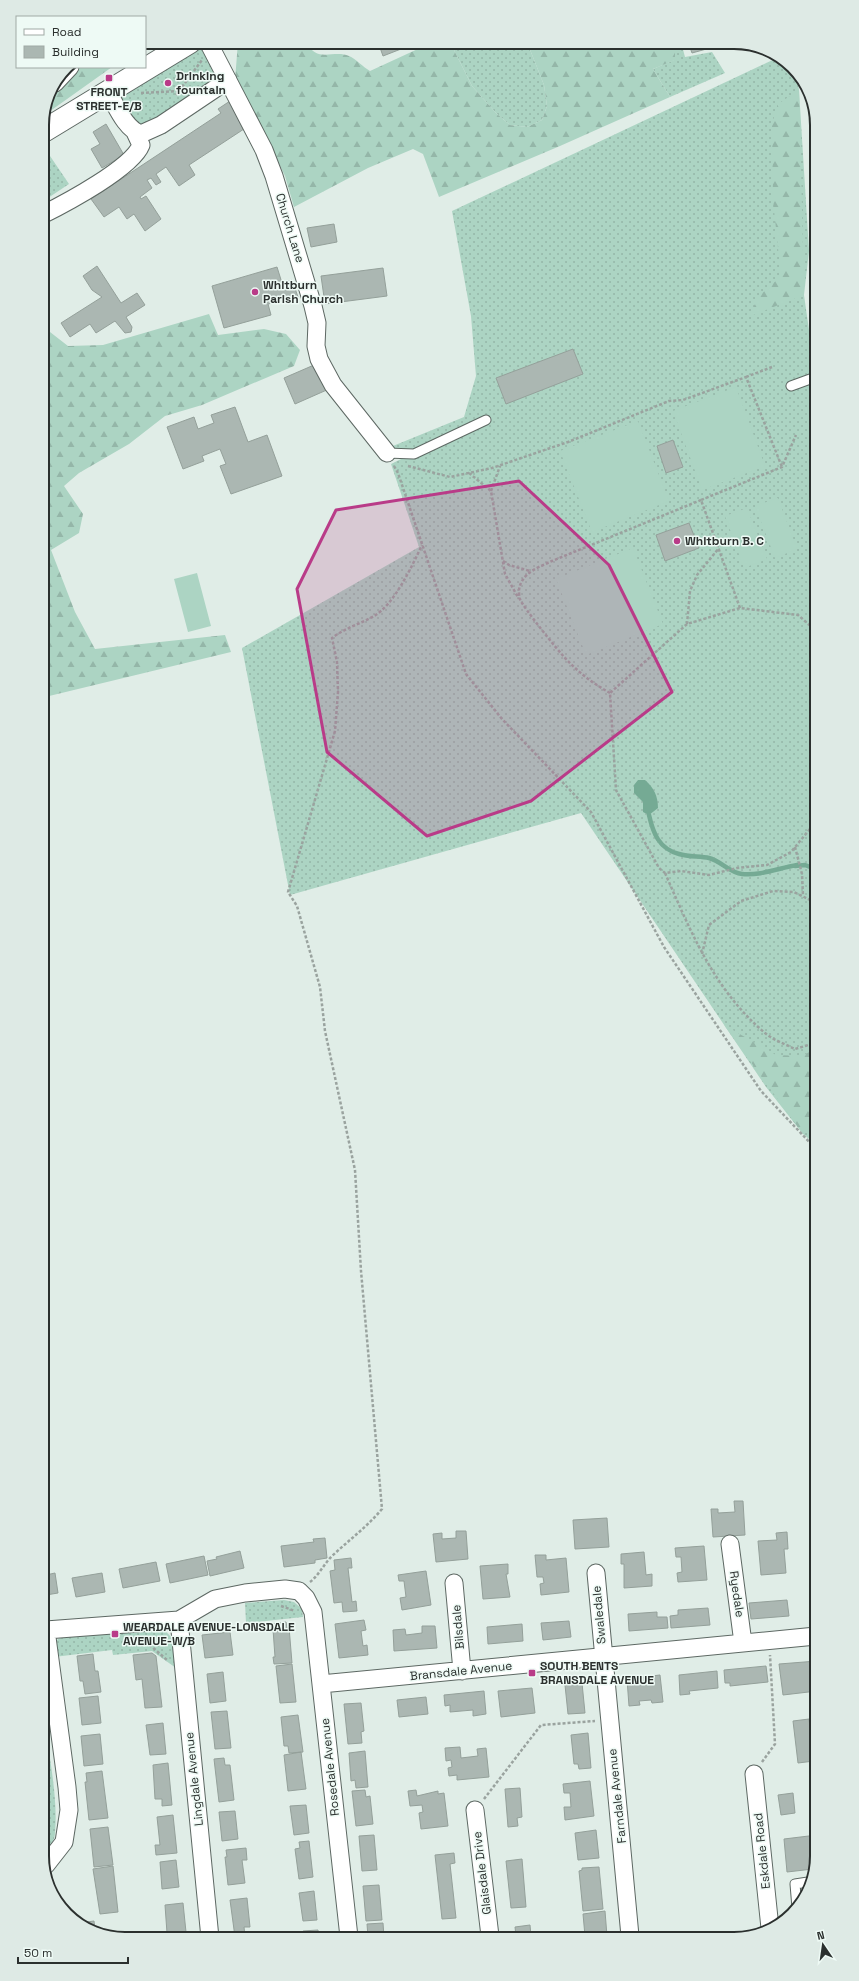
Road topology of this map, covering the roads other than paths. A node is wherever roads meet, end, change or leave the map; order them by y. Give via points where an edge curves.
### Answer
1 (179, 49) edge
2 (212, 49) edge
3 (228, 80) junction
4 (109, 94) junction
5 (49, 128) edge
6 (135, 132) junction
7 (49, 211) edge
8 (810, 379) edge
9 (791, 386) dead end
10 (486, 420) dead end
11 (387, 453) joint
12 (730, 1544) dead end
13 (596, 1573) dead end
14 (454, 1583) dead end
15 (179, 1620) junction
16 (49, 1630) edge
17 (810, 1637) edge
18 (743, 1643) junction
19 (49, 1652) edge
20 (603, 1657) junction
21 (462, 1671) junction
22 (321, 1684) junction
23 (754, 1774) road end
24 (475, 1810) road end
25 (49, 1861) edge
26 (805, 1882) edge
27 (797, 1899) edge
28 (769, 1923) edge
29 (209, 1932) edge
30 (348, 1932) edge
31 (490, 1932) edge
32 (630, 1932) edge

1 - 4 main road
2 - 3 street, Church Lane
3 - 6 street via 148,132
3 - 11 street, Church Lane via 264,150 274,176 313,306 317,323 316,346 319,359 333,385
4 - 5 main road
4 - 6 street
6 - 7 street via 141,145 132,159
8 - 9 lane
10 - 11 lane via 414,454
12 - 18 street, Ryedale
13 - 20 street, Swaledale
14 - 21 street, Bilsdale
15 - 16 street
15 - 22 street, Rosedale Avenue via 215,1599 245,1592 285,1589 303,1595 313,1612
15 - 29 street, Lingdale Avenue
17 - 18 street, Bransdale Avenue
18 - 20 street, Bransdale Avenue
19 - 25 street via 69,1810 64,1842
20 - 21 street, Bransdale Avenue
20 - 32 street, Farndale Avenue
21 - 22 street, Bransdale Avenue
22 - 30 street, Rosedale Avenue
23 - 28 street, Eskdale Road
24 - 31 street, Glaisdale Drive
26 - 27 lane via 796,1884

